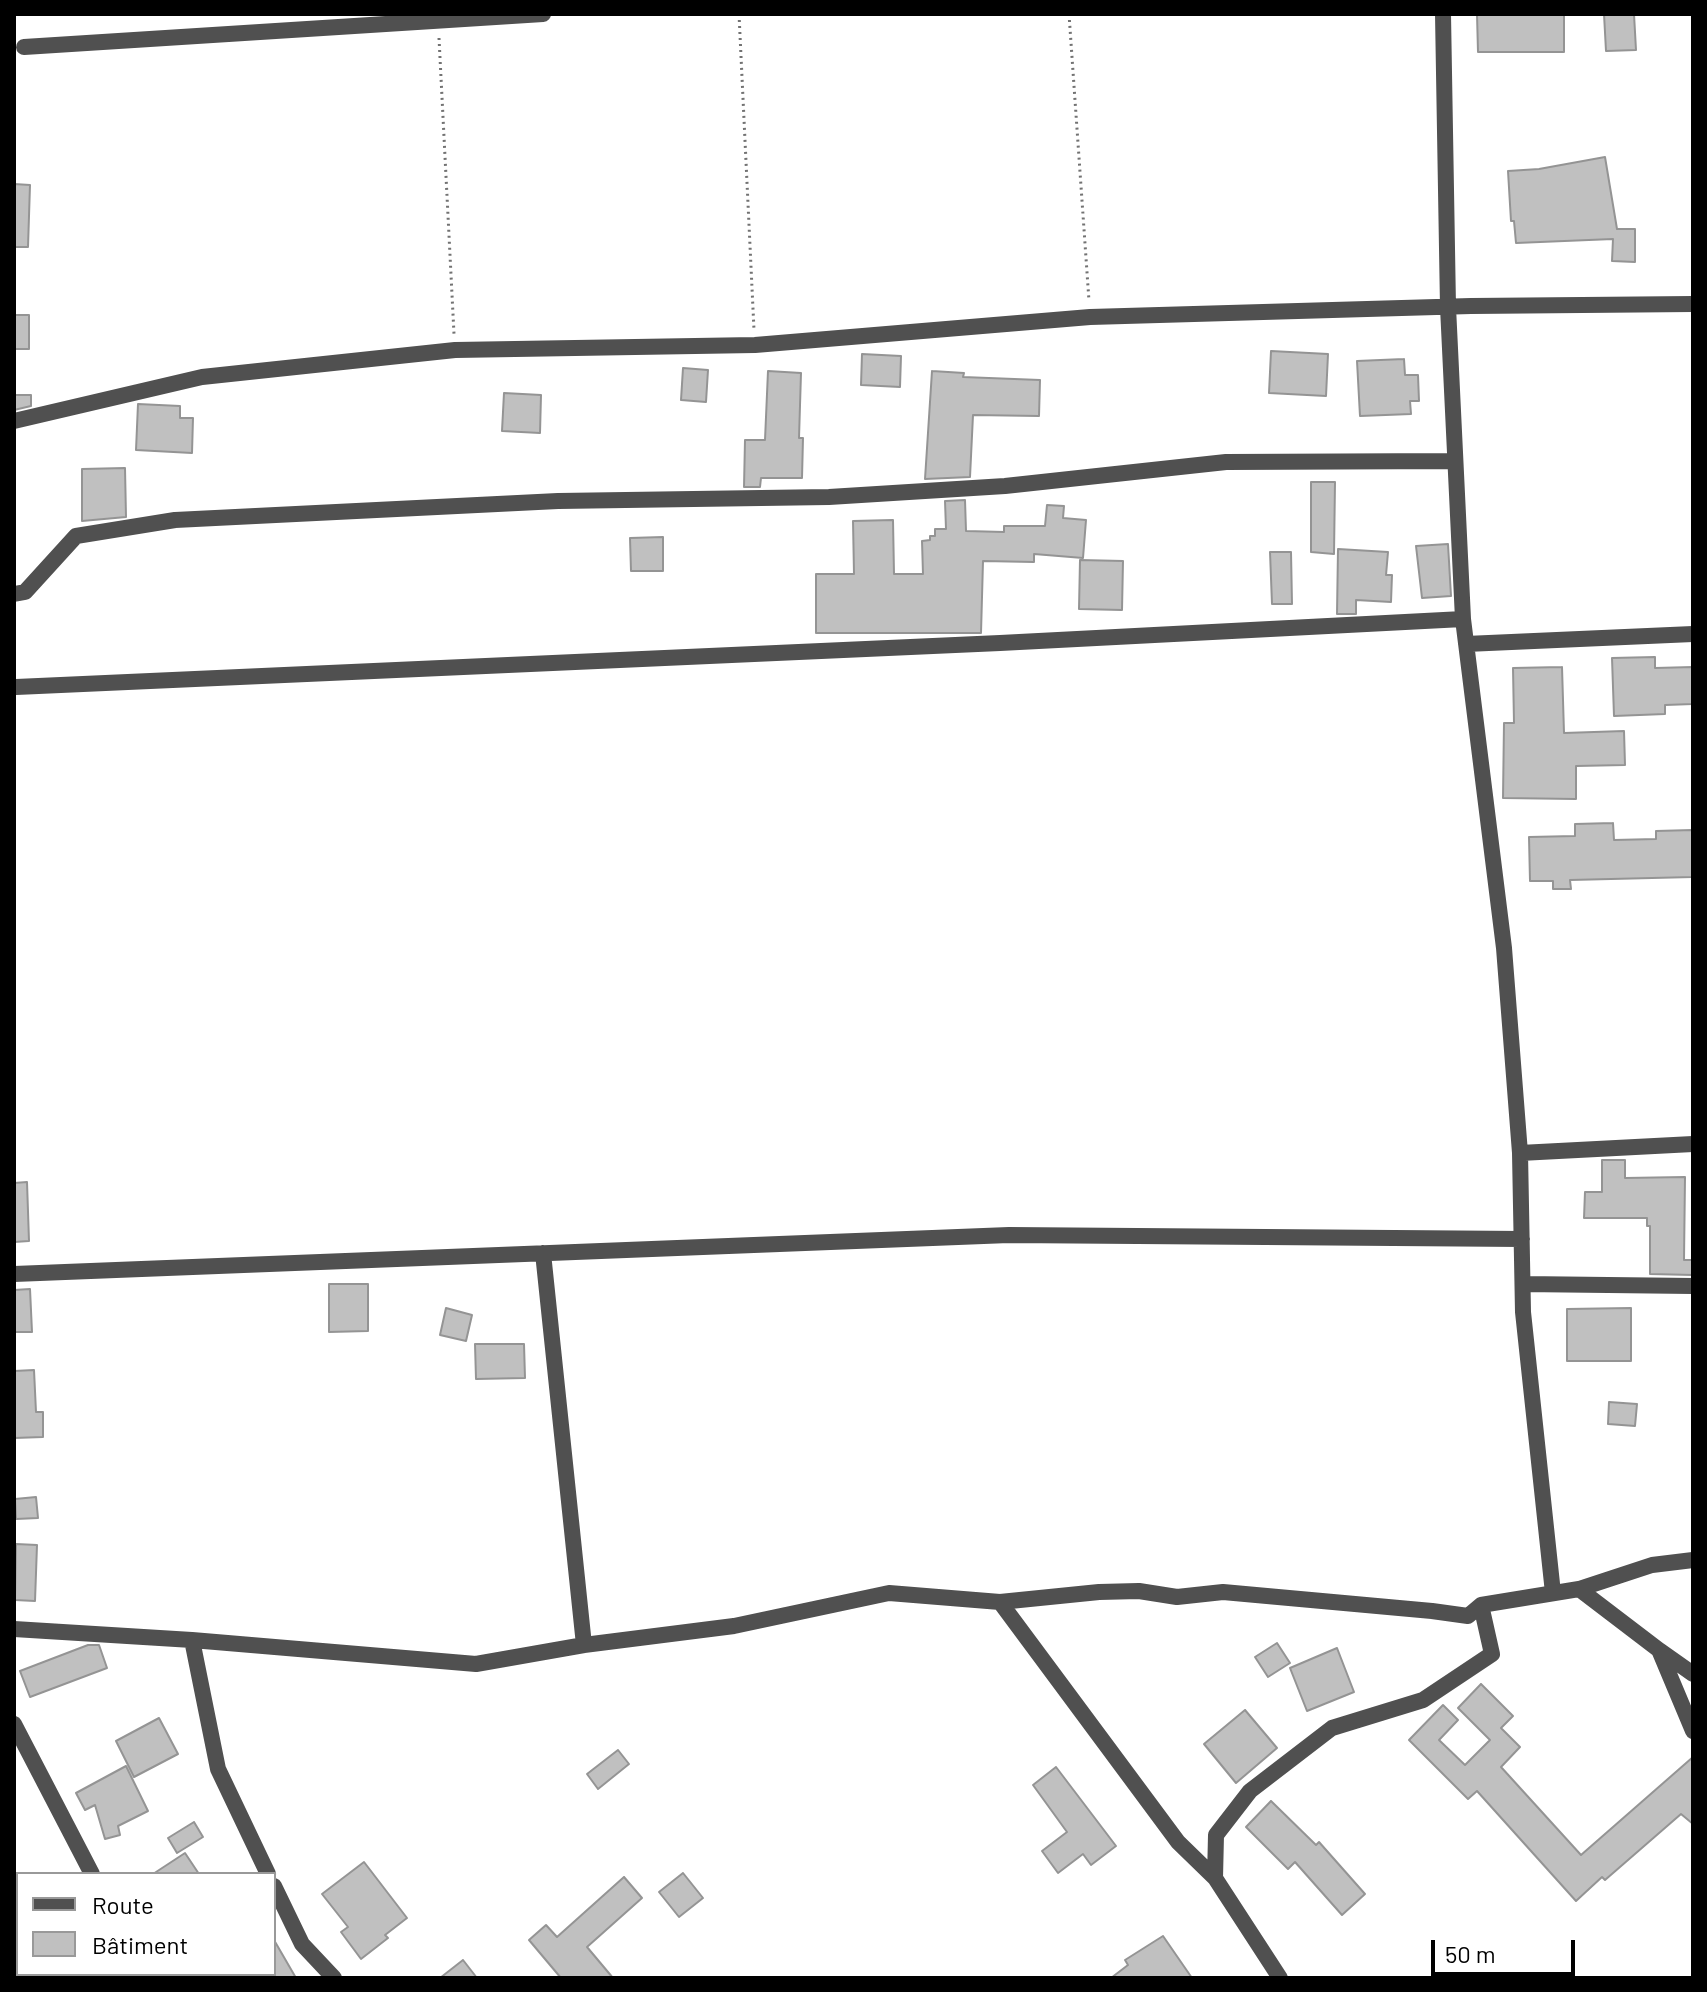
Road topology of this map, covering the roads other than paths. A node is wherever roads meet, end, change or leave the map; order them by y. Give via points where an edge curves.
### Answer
1 (543, 14) edge
2 (1443, 14) edge
3 (24, 47) dead end
4 (1693, 304) edge
5 (1448, 307) junction
6 (14, 421) edge
7 (1455, 461) junction
8 (14, 594) edge
9 (1463, 619) junction
10 (1693, 634) edge
11 (1466, 644) junction
12 (16, 687) edge
13 (1693, 1144) edge
14 (1520, 1153) junction
15 (1522, 1239) junction
16 (543, 1253) junction
17 (14, 1274) edge
18 (1523, 1284) junction
19 (1693, 1286) edge
20 (1693, 1560) edge
21 (1579, 1589) junction
22 (1553, 1593) junction
23 (1000, 1602) junction
24 (1481, 1605) junction
25 (14, 1629) edge
26 (192, 1640) junction
27 (584, 1645) junction
28 (1659, 1650) junction
29 (1693, 1674) edge
30 (14, 1724) edge
31 (1693, 1731) edge
32 (91, 1872) edge
33 (267, 1872) edge
34 (1215, 1878) junction
35 (276, 1890) edge
36 (334, 1978) edge
37 (1280, 1978) edge

1 - 3 street
2 - 5 street
4 - 5 street
5 - 6 street via 1090,317 755,345 455,350 202,377
5 - 7 street
7 - 8 street via 1226,462 1005,486 844,496 558,501 175,520 76,536 25,592
7 - 9 street
9 - 11 street
9 - 12 street
10 - 11 street
11 - 14 street via 1504,948
13 - 14 street
14 - 15 street
15 - 16 street via 1009,1235
15 - 18 street
16 - 17 street
16 - 27 street
18 - 19 street
18 - 22 street
20 - 21 street via 1652,1565
21 - 22 street
21 - 28 street
22 - 24 street
23 - 24 street via 1139,1591 1177,1597 1223,1592 1468,1616
23 - 27 street via 889,1593 734,1626
23 - 34 street via 1178,1842
24 - 34 street via 1492,1654 1423,1700 1332,1728 1250,1791 1216,1835
25 - 26 street
26 - 27 street via 476,1664
26 - 33 street via 218,1769
28 - 29 street
28 - 31 street
30 - 32 street
34 - 37 street
35 - 36 street via 302,1944

